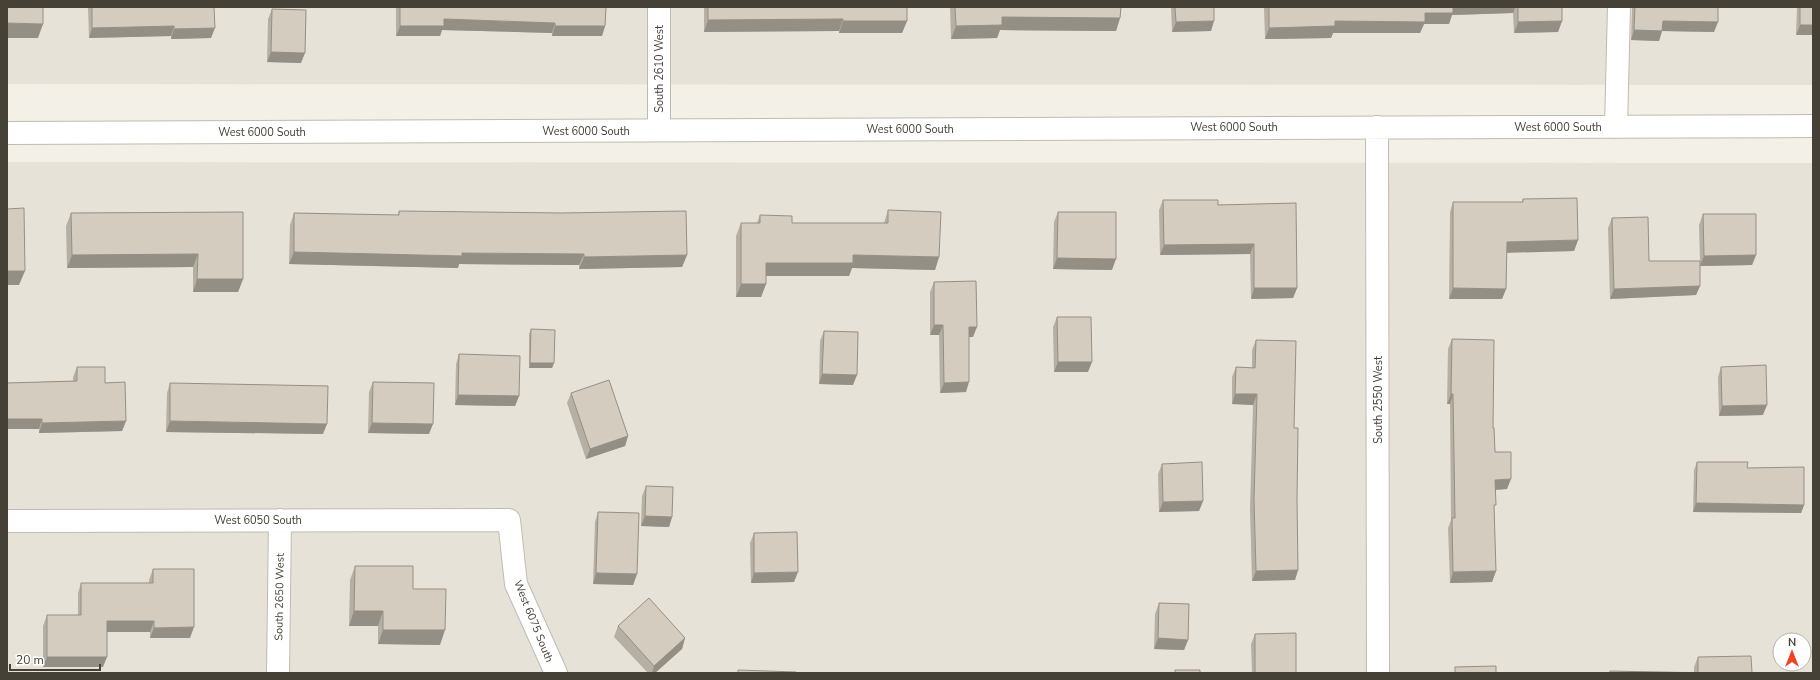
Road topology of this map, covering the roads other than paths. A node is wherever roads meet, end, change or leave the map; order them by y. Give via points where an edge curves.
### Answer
1 (659, 7) edge
2 (1619, 7) edge
3 (1813, 126) edge
4 (1377, 127) junction
5 (1616, 127) junction
6 (660, 130) junction
7 (7, 133) edge
8 (280, 520) junction
9 (508, 520) joint
10 (7, 521) edge
11 (278, 673) edge
12 (556, 673) edge
13 (1378, 673) edge

1 - 6 street, South 2610 West
2 - 5 street
3 - 5 street, West 6000 South
4 - 5 street, West 6000 South
4 - 6 street, West 6000 South
4 - 13 street, South 2550 West
6 - 7 street, West 6000 South
8 - 9 street, West 6050 South
8 - 10 street, West 6050 South
8 - 11 street, South 2650 West
9 - 12 street, West 6075 South via 516,584

